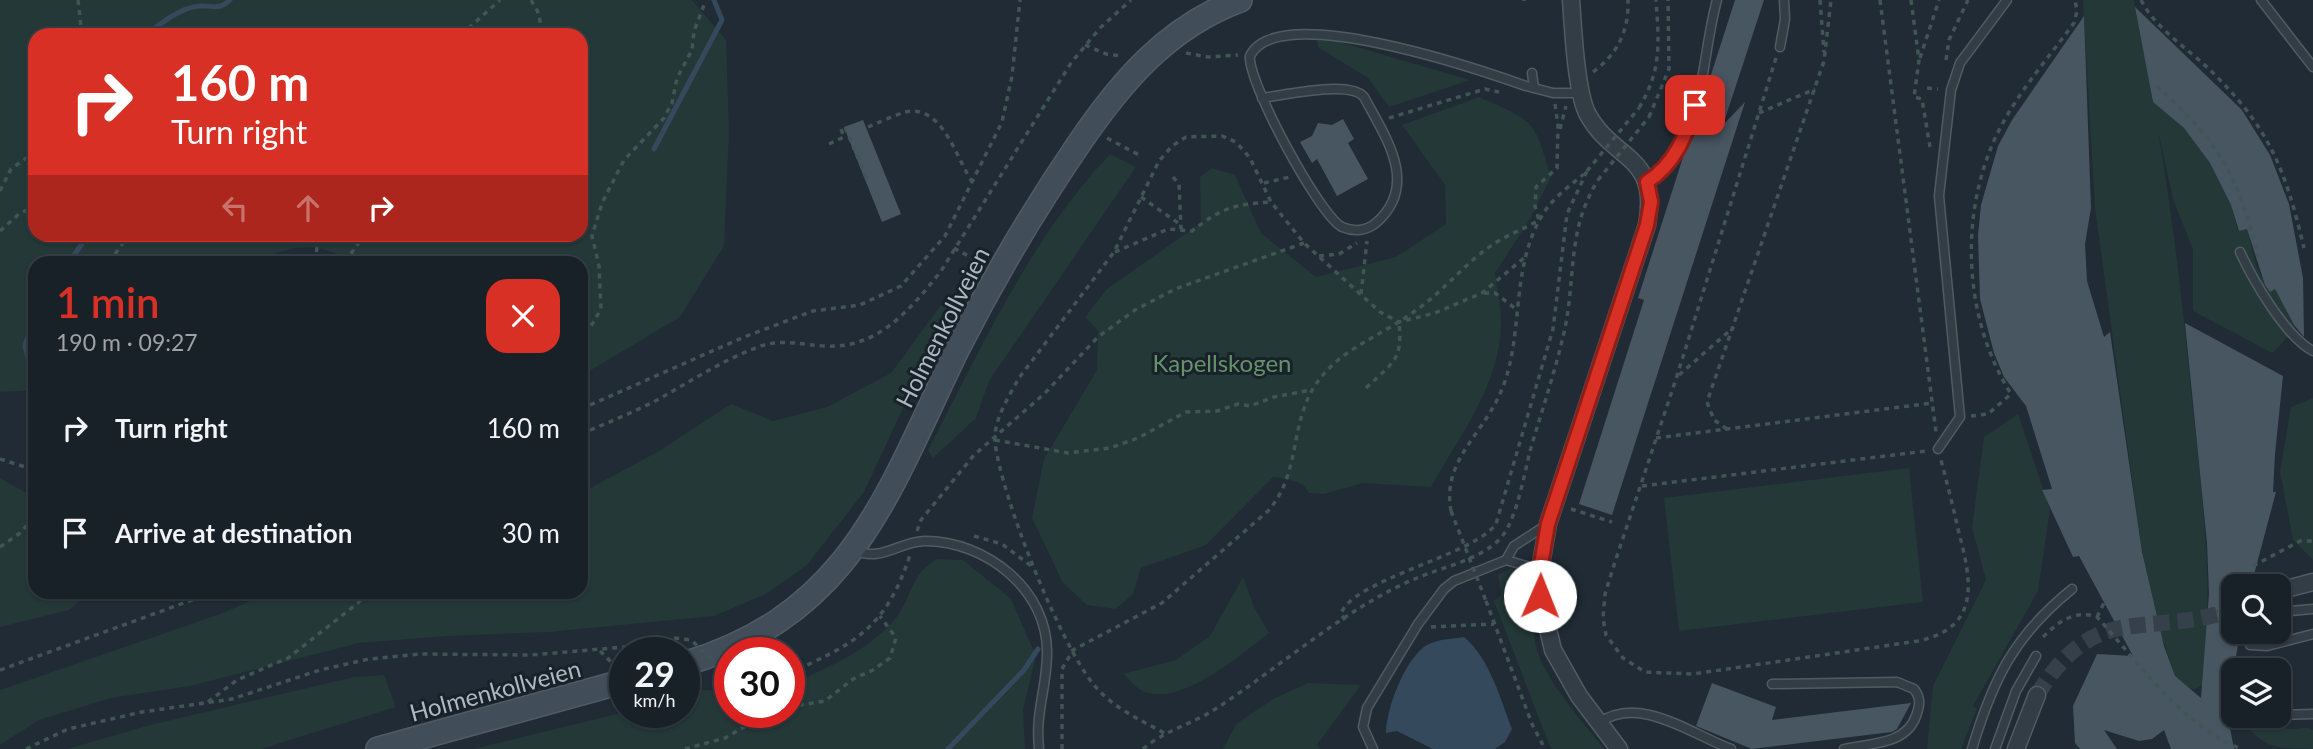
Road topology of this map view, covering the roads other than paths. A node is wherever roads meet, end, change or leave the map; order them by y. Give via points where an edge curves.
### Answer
1 (1240, 0) edge
2 (1572, 0) edge
3 (1717, 0) edge
4 (1784, 0) edge
5 (2007, 0) edge
6 (2261, 0) edge
7 (1300, 24) dead end
8 (1377, 32) dead end
9 (1780, 47) road end
10 (2313, 67) edge
11 (1532, 73) dead end
12 (1534, 88) junction
13 (1574, 93) junction
14 (1262, 98) junction
15 (1647, 182) junction
16 (2240, 251) dead end
17 (2313, 351) edge
18 (1938, 449) road end
19 (1548, 524) junction
20 (854, 549) junction
21 (1506, 560) junction
22 (1540, 570) junction
23 (2313, 582) edge
24 (2291, 585) edge
25 (2072, 589) dead end
26 (2313, 609) edge
27 (2291, 611) edge
28 (2313, 634) edge
29 (2249, 645) dead end
30 (2036, 656) dead end
31 (700, 658) edge
32 (1772, 684) dead end
33 (609, 685) edge
34 (2036, 695) tunnel mouth
35 (2291, 715) edge
36 (2313, 715) edge
37 (1599, 723) junction
38 (378, 749) edge
39 (1039, 749) edge
40 (1373, 749) edge
41 (1619, 749) edge
42 (1731, 749) edge
43 (1844, 749) edge
44 (1972, 749) edge
45 (1995, 749) edge
46 (2016, 749) edge

1 - 20 main road, Holmenkollveien via 1191,23 1161,45 1091,126 998,273 887,498
2 - 13 street
3 - 15 lane via 1701,86 1679,150 1661,173
4 - 9 lane
5 - 18 lane via 1967,54 1951,90 1939,196 1960,417
6 - 10 lane
7 - 14 lane via 1263,34 1250,56
8 - 12 lane
11 - 12 lane
12 - 13 lane
13 - 15 street via 1595,125 1634,161
14 - 14 lane via 1345,88 1360,92 1388,145 1400,184 1375,225 1350,230 1323,210
15 - 19 street via 1651,202 1647,225
16 - 17 lane via 2293,335
19 - 21 lane via 1514,546
19 - 22 street
20 - 31 main road, Holmenkollveien via 791,611 735,645
20 - 39 lane via 876,555 914,543 946,544 984,555 1006,570 1033,603 1047,648 1037,717
21 - 22 lane
21 - 40 lane via 1454,581 1418,624 1367,708 1363,727
22 - 37 street via 1540,596 1553,650
23 - 24 street
25 - 44 lane via 2033,626 2012,654 1988,697
26 - 27 lane
28 - 29 lane via 2267,646
30 - 45 lane via 2021,680
32 - 43 lane via 1897,682 1914,689 1920,704 1905,733
33 - 38 main road, Holmenkollveien
34 - 46 street
35 - 36 lane
37 - 41 street
37 - 42 lane via 1622,712 1648,714

